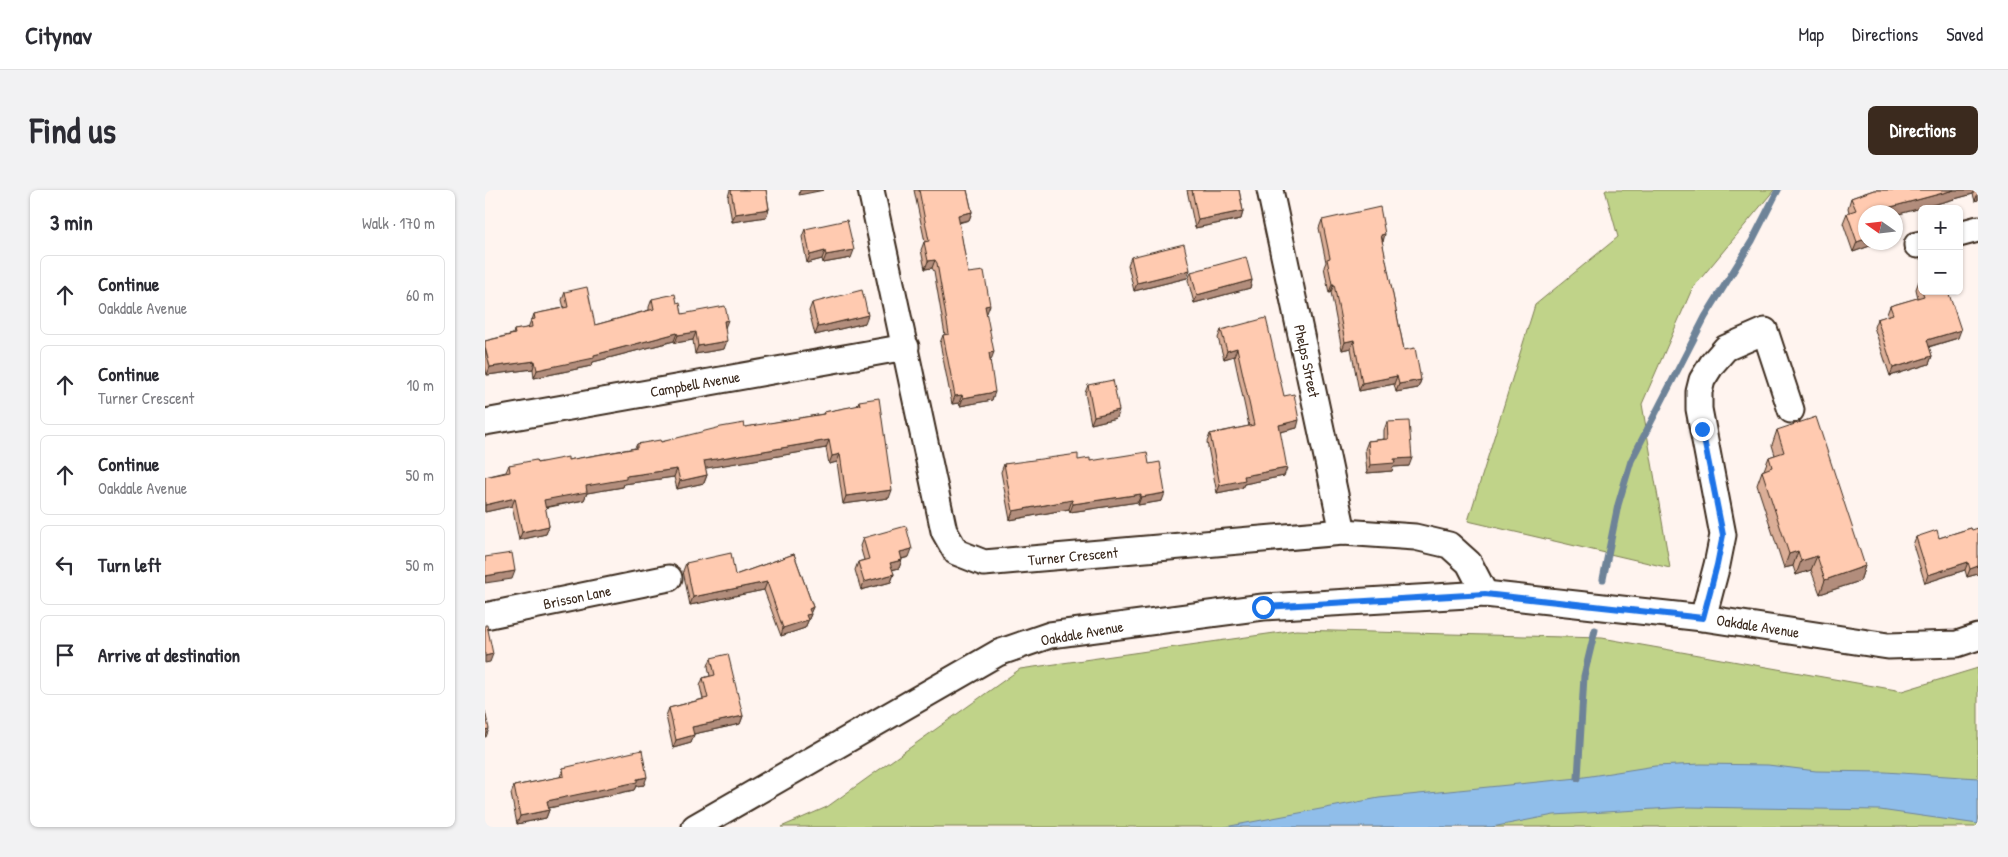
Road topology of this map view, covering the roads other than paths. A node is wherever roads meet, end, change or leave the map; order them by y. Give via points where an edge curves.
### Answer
1 (871, 190) edge
2 (1270, 190) edge
3 (1978, 229) edge
4 (1963, 233) edge
5 (906, 347) junction
6 (1791, 410) dead end
7 (485, 422) edge
8 (1343, 532) junction
9 (669, 578) dead end
10 (1485, 594) junction
11 (485, 616) edge
12 (1703, 618) junction
13 (1978, 637) edge
14 (695, 827) edge

1 - 5 street, Turner Crescent
2 - 8 street, Phelps Street
3 - 4 street
5 - 7 street, Campbell Avenue
5 - 8 street, Turner Crescent via 944,530 956,552 984,564
6 - 12 street via 1765,332 1726,348 1702,380 1699,409 1723,535
8 - 10 street, Turner Crescent via 1415,537 1449,545 1469,563
9 - 11 street, Brisson Lane
10 - 12 street, Oakdale Avenue
10 - 14 street, Oakdale Avenue via 1263,607 1050,635 998,653
12 - 13 street, Oakdale Avenue via 1888,646 1957,644

